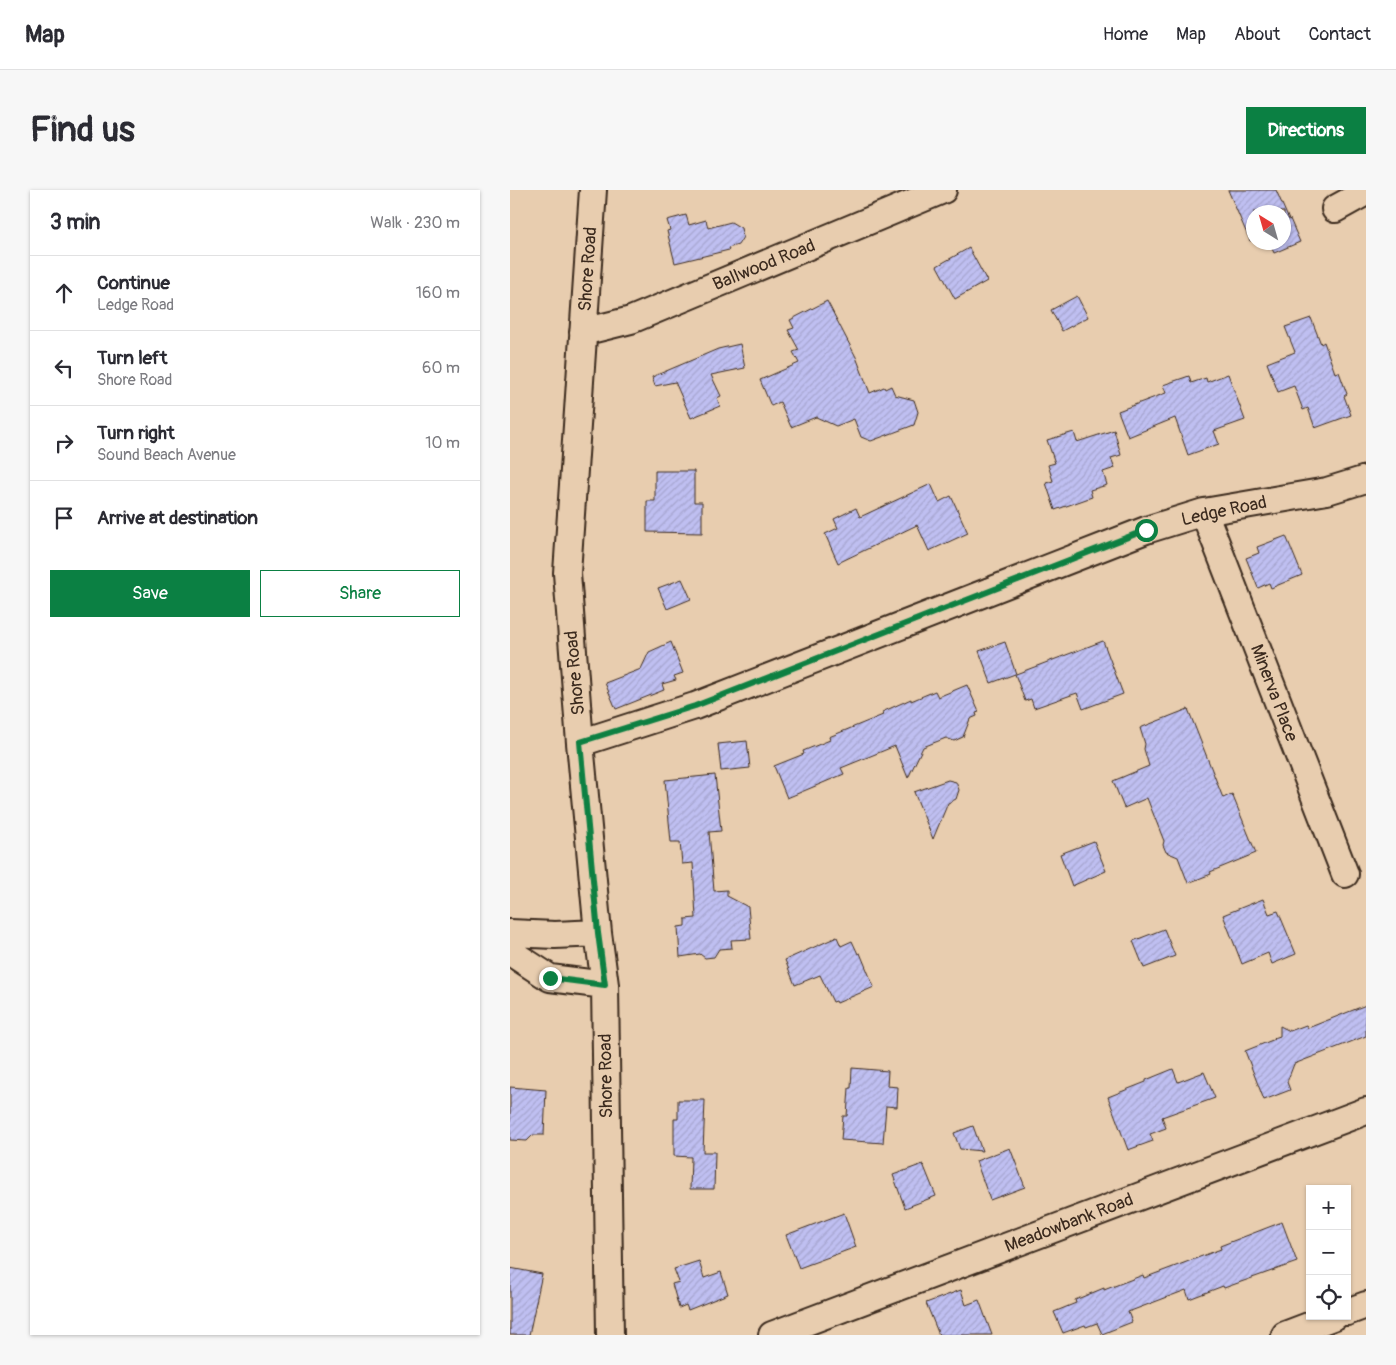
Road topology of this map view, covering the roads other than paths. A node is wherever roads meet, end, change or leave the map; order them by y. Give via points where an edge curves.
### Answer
1 (594, 190) edge
2 (942, 190) edge
3 (1366, 192) edge
4 (1335, 208) dead end
5 (583, 332) junction
6 (1366, 479) edge
7 (1204, 512) junction
8 (580, 742) junction
9 (1345, 874) dead end
10 (510, 933) edge
11 (598, 933) junction
12 (510, 952) edge
13 (605, 985) junction
14 (1366, 1111) edge
15 (1366, 1304) edge
16 (1351, 1310) edge
17 (1325, 1320) edge
18 (610, 1335) edge
19 (772, 1335) edge
20 (1286, 1335) edge

1 - 5 street, Shore Road
2 - 5 street, Ballwood Road via 631,320
3 - 4 street
5 - 8 street, Shore Road via 567,573
6 - 7 street, Ledge Road via 1327,491
7 - 8 street, Ledge Road via 1146,530 695,706
7 - 9 street, Minerva Place
8 - 11 street, Shore Road
10 - 11 street
11 - 13 street, Shore Road
12 - 13 street via 550,978
13 - 18 street, Shore Road
14 - 19 street, Meadowbank Road
15 - 16 street
17 - 20 street

